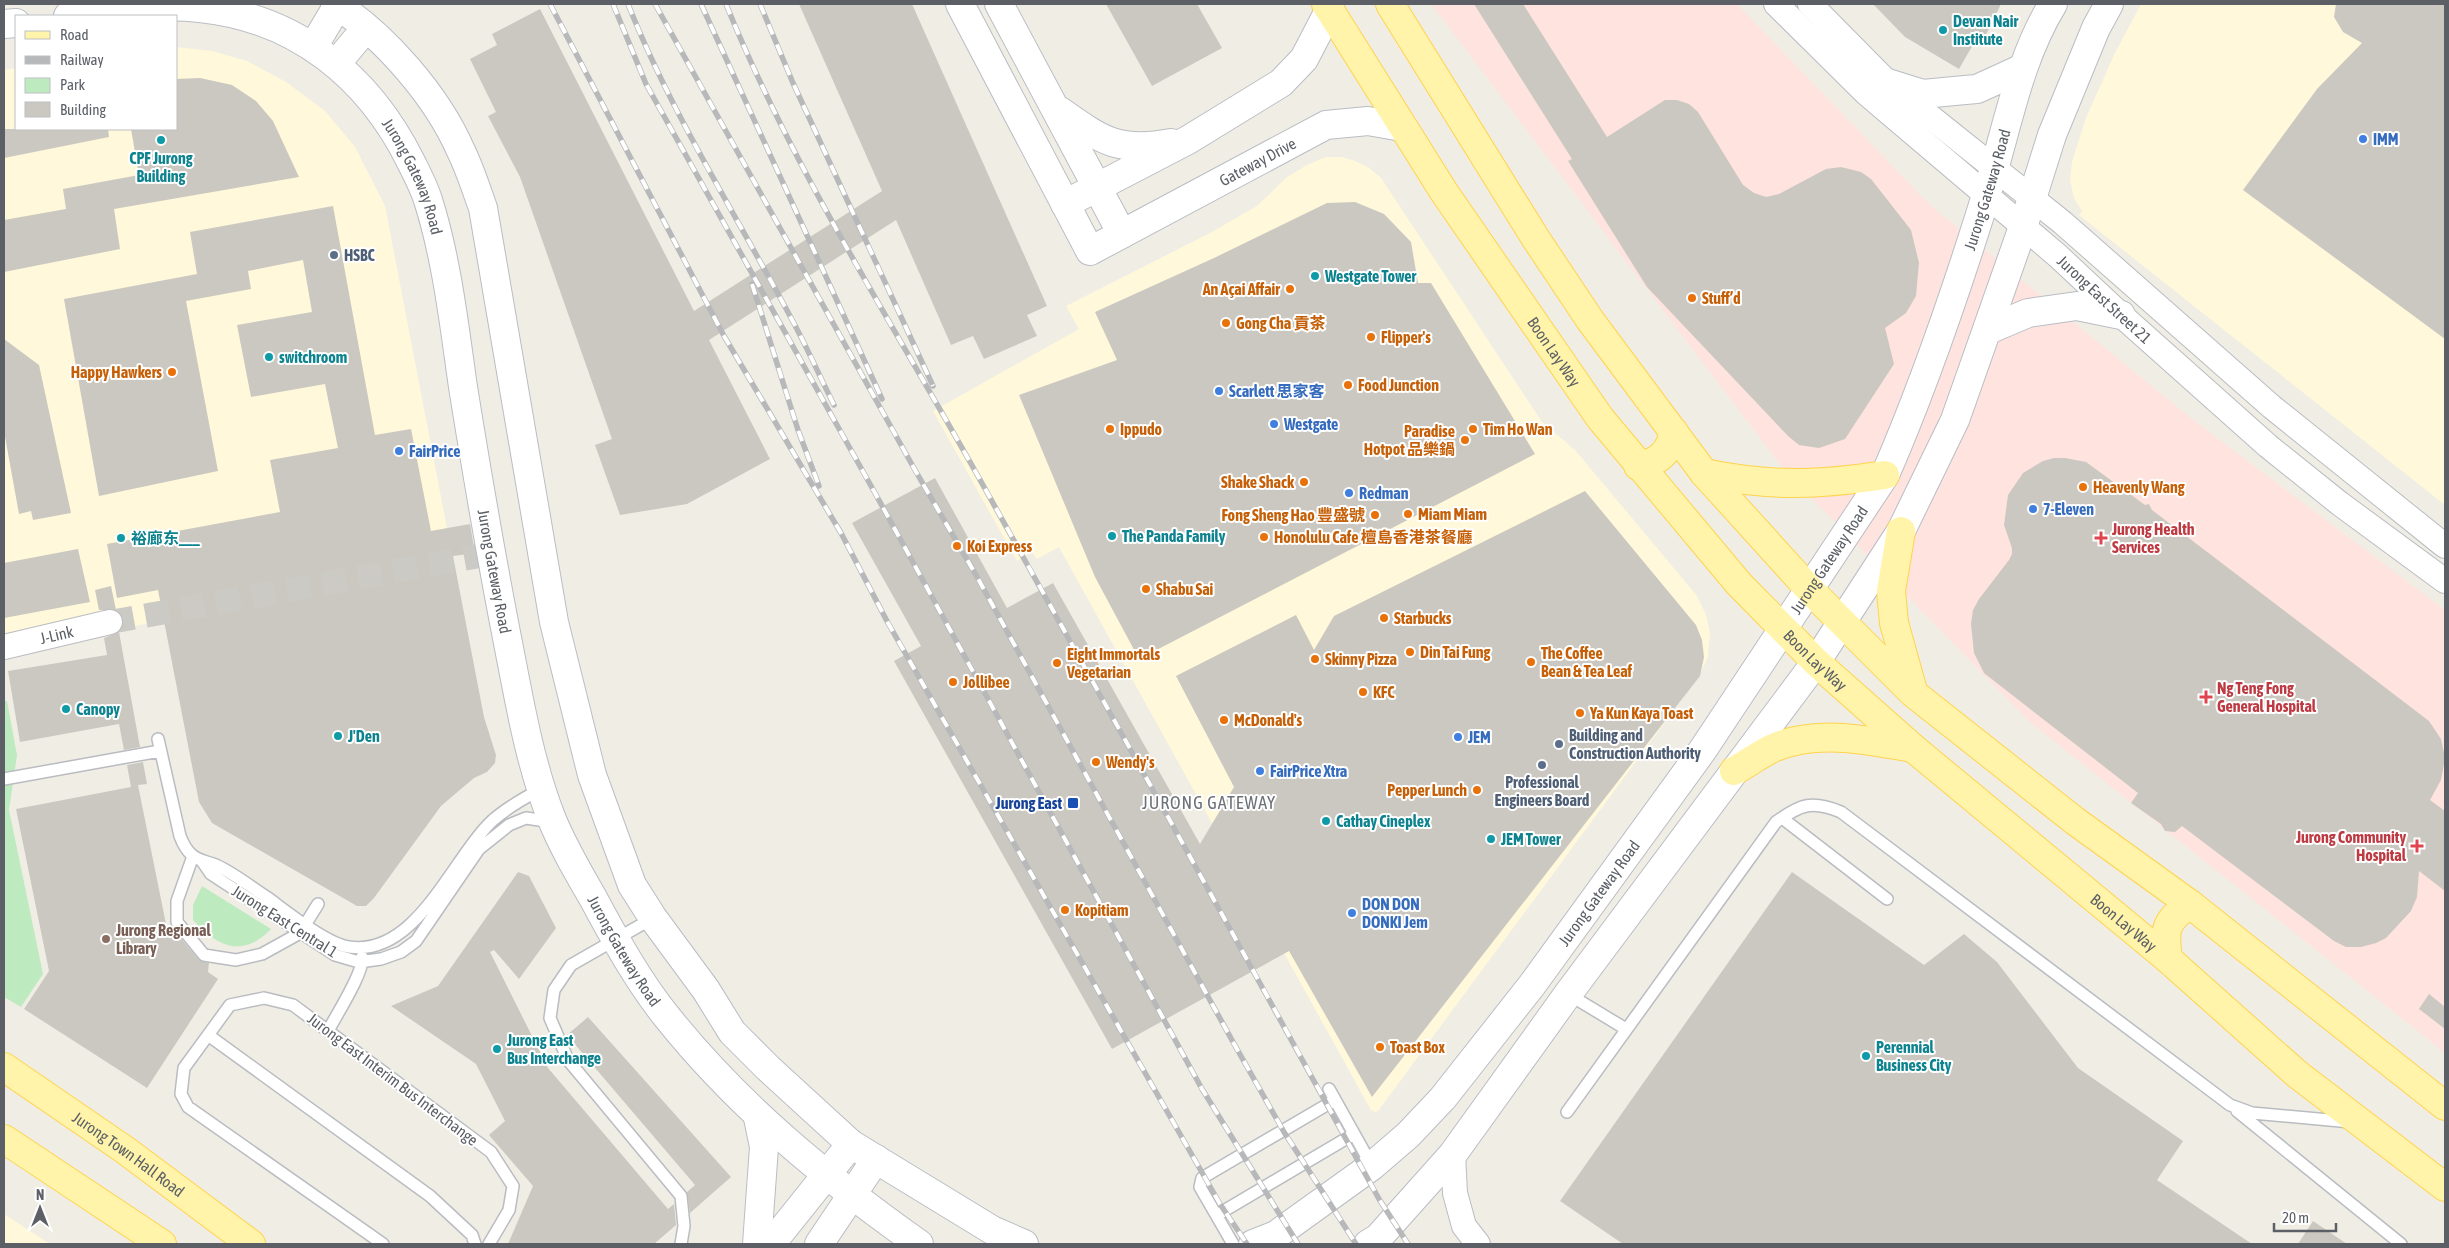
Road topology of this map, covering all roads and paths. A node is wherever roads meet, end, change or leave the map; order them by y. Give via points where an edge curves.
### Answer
1 (337, 4) edge
2 (960, 4) edge
3 (999, 4) edge
4 (1390, 4) edge
5 (1776, 4) edge
6 (1810, 4) edge
7 (2053, 4) edge
8 (2109, 4) edge
9 (1328, 7) edge
10 (76, 15) edge
11 (366, 28) junction
12 (313, 47) junction
13 (336, 64) junction
14 (2023, 68) junction
15 (1888, 83) junction
16 (1056, 108) junction
17 (1402, 126) junction
18 (1188, 140) junction
19 (1995, 168) junction
20 (1098, 189) junction
21 (1986, 196) junction
22 (2032, 198) junction
23 (1065, 204) junction
24 (2023, 227) junction
25 (1122, 234) junction
26 (2121, 315) junction
27 (1988, 330) junction
28 (1674, 432) junction
29 (1638, 466) junction
30 (1704, 473) junction
31 (1885, 474) junction
32 (1901, 531) junction
33 (2445, 546) edge
34 (2445, 581) edge
35 (1809, 589) junction
36 (110, 622) tunnel mouth
37 (1841, 622) junction
38 (1783, 630) junction
39 (4, 648) edge
40 (1816, 662) junction
41 (1913, 693) junction
42 (158, 739) dead end
43 (1913, 748) junction
44 (160, 751) junction
45 (1734, 771) junction
46 (4, 779) edge
47 (541, 789) junction
48 (1782, 818) junction
49 (553, 822) junction
50 (198, 859) junction
51 (1887, 899) dead end
52 (431, 900) junction
53 (318, 904) dead end
54 (2190, 904) junction
55 (442, 907) junction
56 (653, 918) junction
57 (303, 929) junction
58 (614, 938) junction
59 (360, 948) junction
60 (2168, 959) junction
61 (363, 961) junction
62 (1568, 994) junction
63 (1626, 1029) junction
64 (328, 1031) junction
65 (208, 1035) junction
66 (4, 1068) edge
67 (2230, 1105) junction
68 (2445, 1106) edge
69 (1567, 1112) dead end
70 (758, 1118) junction
71 (2363, 1124) junction
72 (1354, 1134) junction
73 (4, 1139) edge
74 (851, 1144) junction
75 (1453, 1154) junction
76 (876, 1159) junction
77 (1372, 1166) junction
78 (825, 1175) junction
79 (2445, 1187) edge
80 (851, 1194) junction
81 (1217, 1216) junction
82 (1381, 1242) edge
83 (1019, 1243) edge
84 (162, 1244) edge
85 (251, 1244) edge
86 (383, 1244) edge
87 (475, 1244) edge
88 (489, 1244) edge
89 (680, 1244) edge
90 (757, 1244) edge
91 (771, 1244) edge
92 (819, 1244) edge
93 (919, 1244) edge
94 (1233, 1244) edge
95 (1254, 1244) edge
96 (1478, 1244) edge
97 (2401, 1244) edge

1 - 11 main road
1 - 12 main road
2 - 23 main road, Gateway Drive
3 - 16 main road
4 - 28 main road via 1536,239 1590,320
5 - 21 street, Jurong East Street 21 via 1866,93
6 - 15 street, Jurong East Street 21
7 - 14 main road, Jurong Gateway Road
8 - 22 main road via 2052,135
9 - 17 main road, Boon Lay Way
9 - 18 main road via 1304,59 1281,83
10 - 12 main road, Jurong Gateway Road via 138,7 200,8 253,19 302,39
11 - 13 main road
11 - 56 main road via 397,57 431,100 461,150 483,208 554,622 592,775 632,885
12 - 13 main road, Jurong Gateway Road
13 - 47 main road, Jurong Gateway Road via 377,105 402,144 427,196 443,254 490,554 517,693
14 - 15 main road via 1971,90 1922,94
14 - 19 main road, Jurong Gateway Road
15 - 19 street, Jurong East Street 21
16 - 18 main road via 1098,138 1125,146 1153,147
16 - 20 main road
17 - 25 main road, Gateway Drive via 1368,121 1326,125
17 - 29 main road, Boon Lay Way via 1600,418
18 - 20 main road
19 - 21 main road, Jurong Gateway Road
19 - 22 street, Jurong East Street 21
20 - 23 main road
20 - 25 main road
21 - 24 street, Jurong East Street 21
21 - 31 main road, Jurong Gateway Road via 1907,424
22 - 24 main road
22 - 33 street, Jurong East Street 21 via 2272,407
23 - 25 main road, Gateway Drive via 1090,251
24 - 26 street, Jurong East Street 21
24 - 27 main road
26 - 27 main road via 2077,306 2028,313
26 - 34 street, Jurong East Street 21 via 2268,446
27 - 32 main road via 1956,420
28 - 29 main road via 1671,446 1663,457 1652,464
28 - 30 main road
29 - 38 main road, Boon Lay Way
30 - 31 main road via 1743,481 1789,484 1830,483
30 - 35 main road
31 - 35 main road, Jurong Gateway Road
32 - 37 main road
32 - 41 main road via 1891,590 1894,623
35 - 37 main road
35 - 38 main road, Jurong Gateway Road
36 - 39 street, J-Link
37 - 40 main road
37 - 41 main road
38 - 40 main road, Boon Lay Way
38 - 77 main road, Jurong Gateway Road via 1702,751 1532,985 1443,1098 1408,1135
40 - 43 main road, Boon Lay Way
40 - 45 main road
41 - 54 main road via 2075,822
42 - 44 lane
43 - 45 main road via 1856,738 1805,739 1774,748
43 - 60 main road, Boon Lay Way
44 - 46 lane
44 - 50 lane via 180,836 185,848
45 - 62 main road
47 - 49 main road, Jurong Gateway Road
47 - 52 lane, Jurong East Central 1 via 492,820
48 - 51 lane
48 - 63 lane
48 - 67 lane via 1808,804 1824,805 1841,812
49 - 55 lane, Jurong East Central 1 via 526,818 509,825 480,849
49 - 58 main road, Jurong Gateway Road
50 - 57 lane, Jurong East Central 1 via 213,864
50 - 57 lane via 177,901 177,922 204,955 226,959 262,954
52 - 55 lane
52 - 59 lane, Jurong East Central 1 via 424,911 386,942
53 - 57 lane
54 - 60 main road via 2168,925 2165,937
54 - 68 main road
55 - 61 lane, Jurong East Central 1 via 416,941 401,952
56 - 58 lane
56 - 74 main road via 706,990 732,1032
57 - 59 lane, Jurong East Central 1 via 347,947
57 - 61 lane, Jurong East Central 1 via 335,955
58 - 70 main road, Jurong Gateway Road via 665,1014
58 - 89 lane via 571,965 554,990 550,1018 568,1060 681,1196 684,1226
59 - 61 lane
60 - 71 main road, Boon Lay Way via 2297,1074
61 - 64 lane
62 - 63 lane
62 - 75 main road
63 - 69 lane
64 - 65 lane, Jurong East Interim Bus Interchange via 293,1005 264,998 230,1005
64 - 88 lane, Jurong East Interim Bus Interchange via 491,1152 513,1186 509,1210
65 - 86 lane, Jurong East Interim Bus Interchange via 184,1068 182,1094 188,1108
65 - 87 lane via 430,1196 472,1235
66 - 85 main road, Jurong Town Hall Road via 125,1150
67 - 71 lane via 2252,1113
67 - 97 lane
70 - 78 main road, Jurong Gateway Road
70 - 90 main road via 764,1147
71 - 79 main road, Boon Lay Way
72 - 77 lane
72 - 81 lane
72 - 81 lane via 1332,1095 1202,1178 1200,1187
73 - 84 main road
74 - 76 main road
74 - 78 main road
75 - 82 main road
75 - 96 street via 1455,1193 1464,1226
76 - 80 main road
76 - 83 main road
77 - 95 main road, Jurong Gateway Road via 1276,1235
78 - 80 main road, Jurong Gateway Road
78 - 91 main road
80 - 92 main road
80 - 93 main road, Jurong Gateway Road
81 - 94 lane

